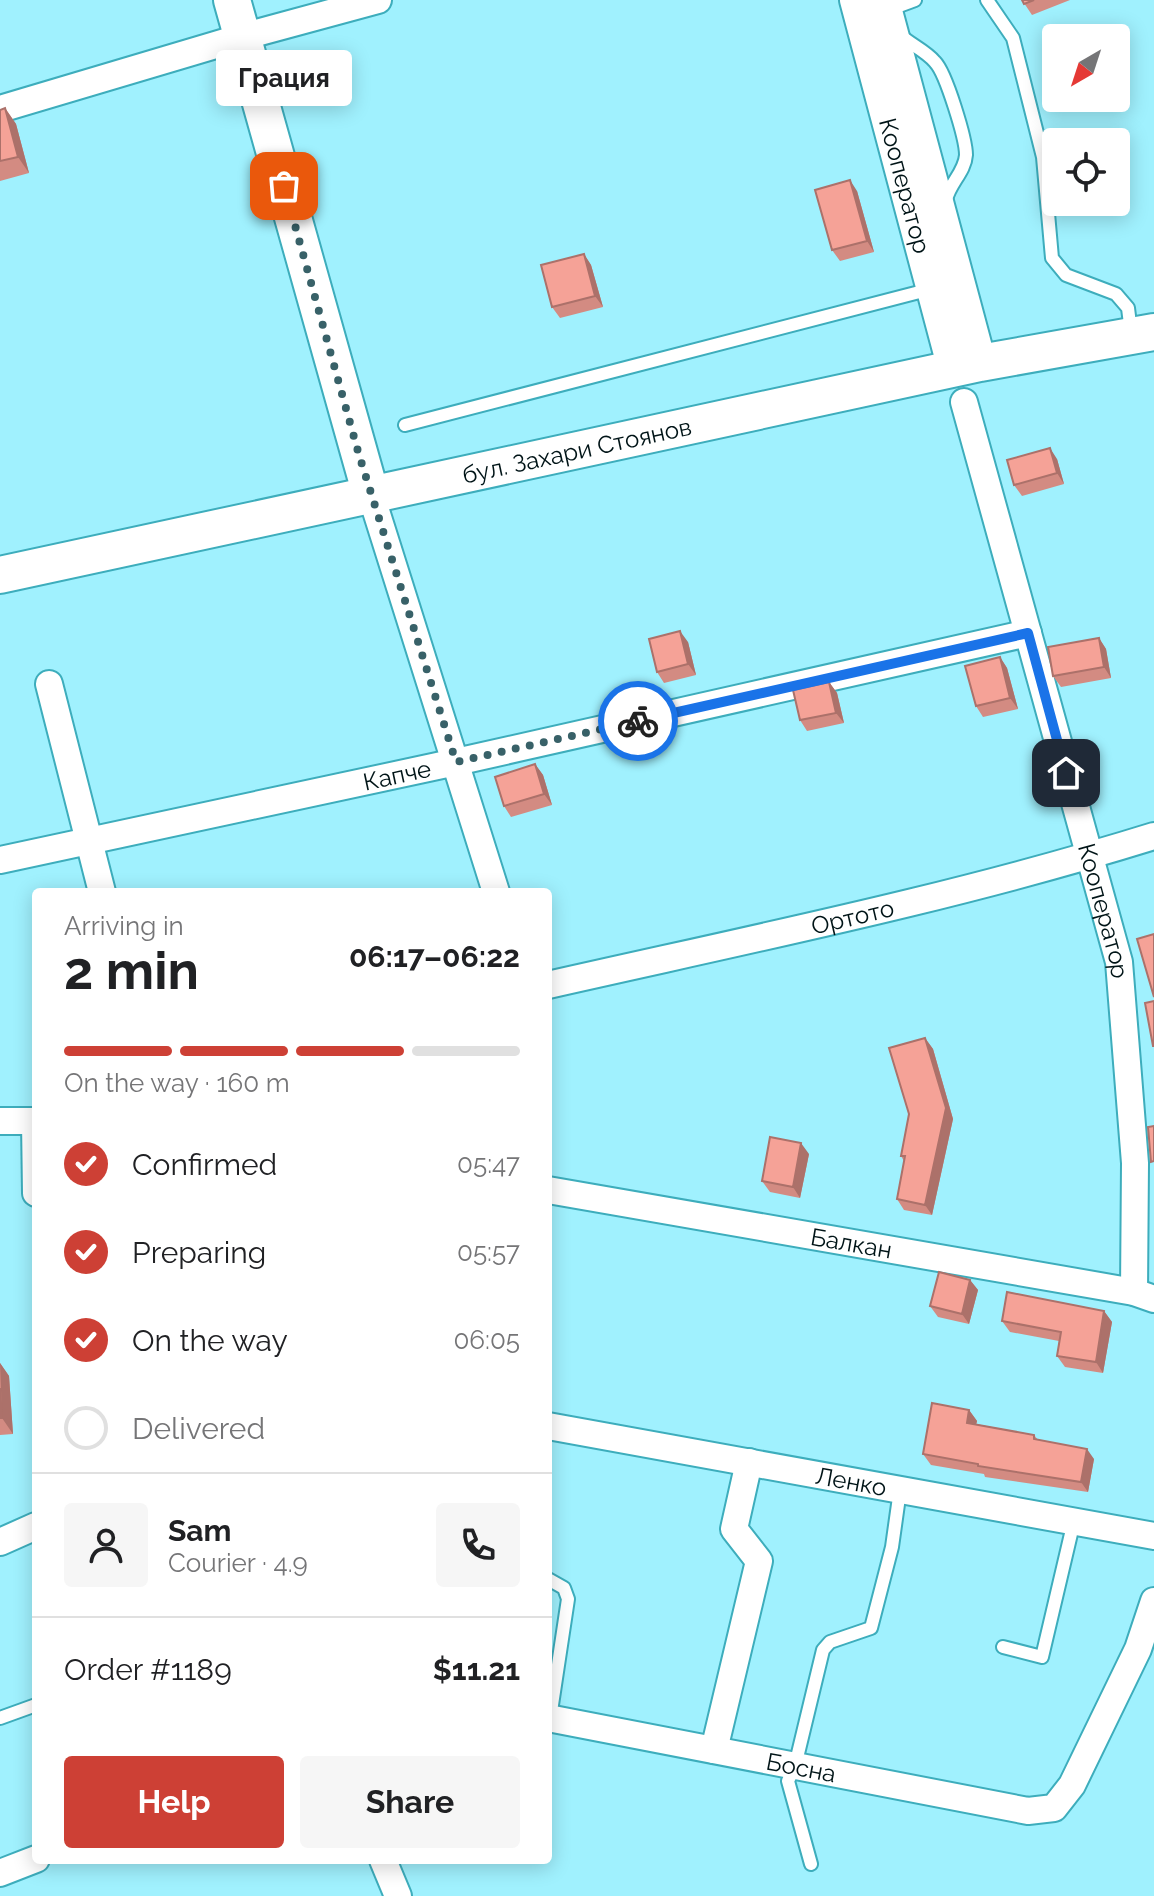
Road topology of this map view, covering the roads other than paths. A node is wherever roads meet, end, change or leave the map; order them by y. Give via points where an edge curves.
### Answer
1 (232, 0) edge
2 (378, 0) edge
3 (987, 0) edge
4 (886, 7) edge
5 (242, 37) junction
6 (0, 109) edge
7 (934, 289) junction
8 (1142, 333) edge
9 (966, 378) junction
10 (405, 425) dead end
11 (371, 495) junction
12 (0, 575) edge
13 (1028, 633) junction
14 (49, 684) dead end
15 (456, 762) junction
16 (1154, 836) edge
17 (88, 841) junction
18 (1089, 857) junction
19 (0, 860) edge
20 (101, 888) edge
21 (495, 888) edge
22 (552, 984) edge
23 (0, 1121) edge
24 (32, 1121) edge
25 (552, 1191) edge
26 (1144, 1296) edge
27 (552, 1427) edge
28 (749, 1462) junction
29 (900, 1490) junction
30 (1074, 1521) junction
31 (32, 1528) edge
32 (1154, 1536) edge
33 (0, 1542) edge
34 (552, 1581) edge
35 (1154, 1601) edge
36 (1003, 1647) dead end
37 (552, 1699) edge
38 (32, 1706) edge
39 (0, 1718) edge
40 (552, 1719) edge
41 (714, 1750) junction
42 (795, 1766) junction
43 (32, 1860) edge
44 (385, 1864) edge
45 (811, 1864) dead end
46 (3, 1868) edge
47 (398, 1896) edge

1 - 5 main road
2 - 5 street
3 - 8 lane via 1013,38 1043,157 1052,258 1066,275 1116,294
4 - 7 street, Кооператор
4 - 9 street, Кооператор via 942,219
5 - 6 street
5 - 11 main road
7 - 9 street, Кооператор
7 - 10 lane
8 - 9 main road, бул. Захари Стоянов
9 - 11 main road, бул. Захари Стоянов
9 - 13 street, Кооператор
11 - 12 main road, бул. Захари Стоянов
11 - 15 street
13 - 15 street, Капче
13 - 18 street, Кооператор
14 - 17 street
15 - 17 street, Капче
15 - 21 street
16 - 18 street, Ортото
17 - 19 street, Капче
17 - 20 street
18 - 22 street, Ортото
18 - 26 street, Кооператор via 1119,962
23 - 24 street
25 - 26 street, Балкан
27 - 28 street, Ленко
28 - 29 street, Ленко
28 - 41 street via 734,1529 759,1561
29 - 30 street, Ленко
29 - 42 lane via 871,1628 830,1642 823,1650
30 - 32 street, Ленко
30 - 36 lane via 1042,1657
31 - 33 street
34 - 37 lane via 564,1588 568,1599
35 - 42 street, Босна via 1138,1649 1072,1785 1054,1808 1028,1811
38 - 39 lane
40 - 41 street, Босна
41 - 42 street, Босна
42 - 45 lane via 788,1781
43 - 46 street
44 - 47 street

